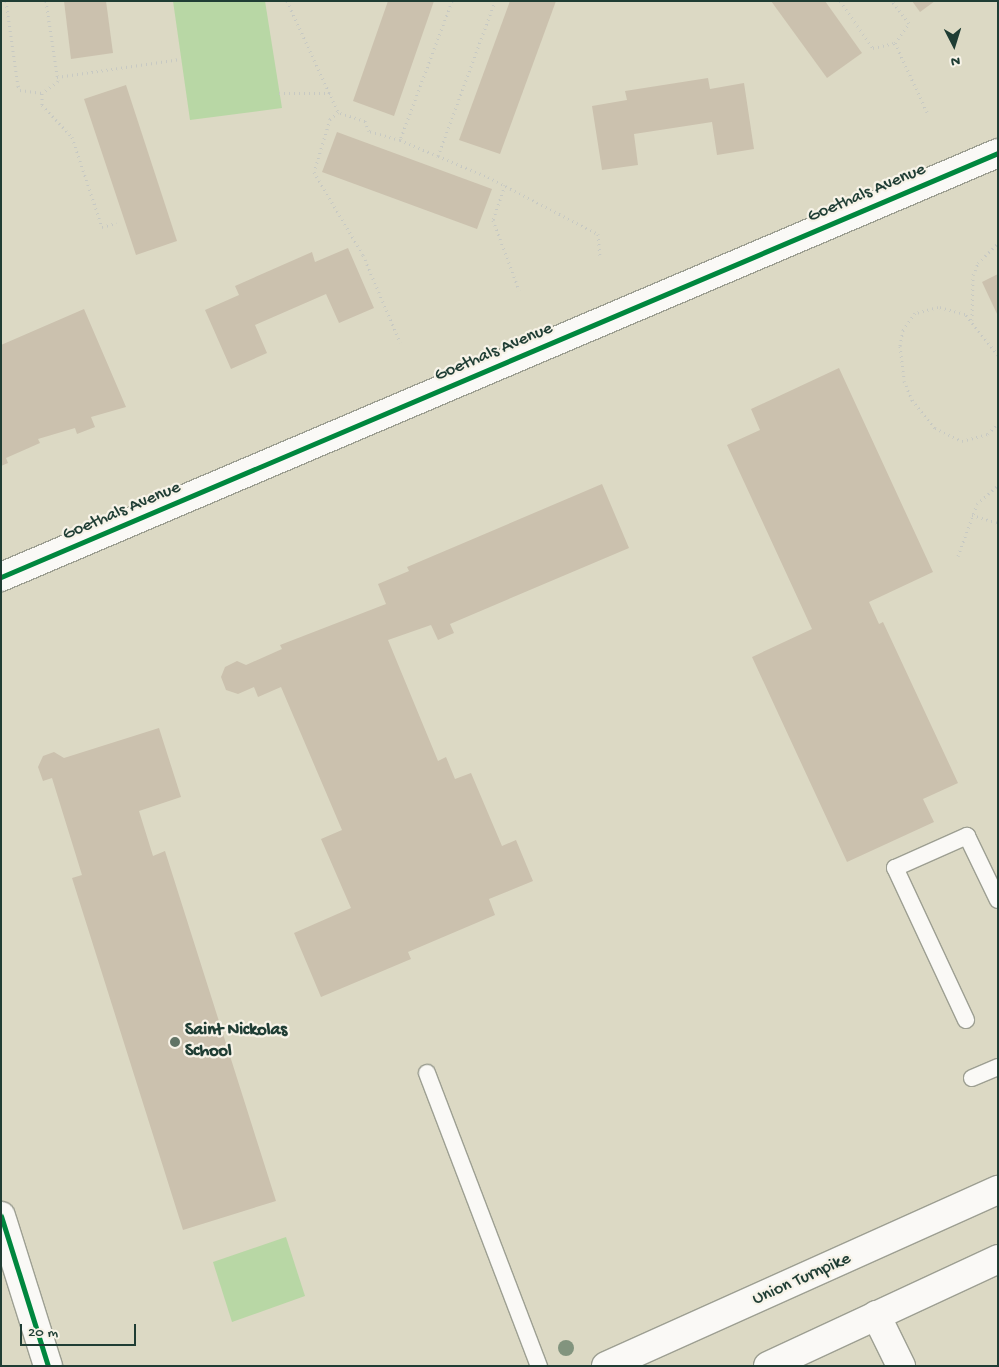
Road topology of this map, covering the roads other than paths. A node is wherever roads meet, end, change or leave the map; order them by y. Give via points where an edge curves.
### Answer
1 (998, 153) edge
2 (1, 577) edge
3 (998, 900) edge
4 (966, 1020) dead end
5 (998, 1067) edge
6 (427, 1073) dead end
7 (972, 1078) dead end
8 (998, 1190) edge
9 (1, 1216) edge
10 (998, 1259) edge
11 (876, 1315) junction
12 (48, 1366) edge
13 (539, 1366) edge
14 (606, 1366) edge
15 (768, 1366) edge
16 (901, 1366) edge

1 - 2 street, Goethals Avenue
3 - 4 lane via 967,836 895,868
5 - 7 lane
6 - 13 lane
8 - 14 street, Union Turnpike
9 - 12 street
10 - 11 street
11 - 15 street
11 - 16 street

